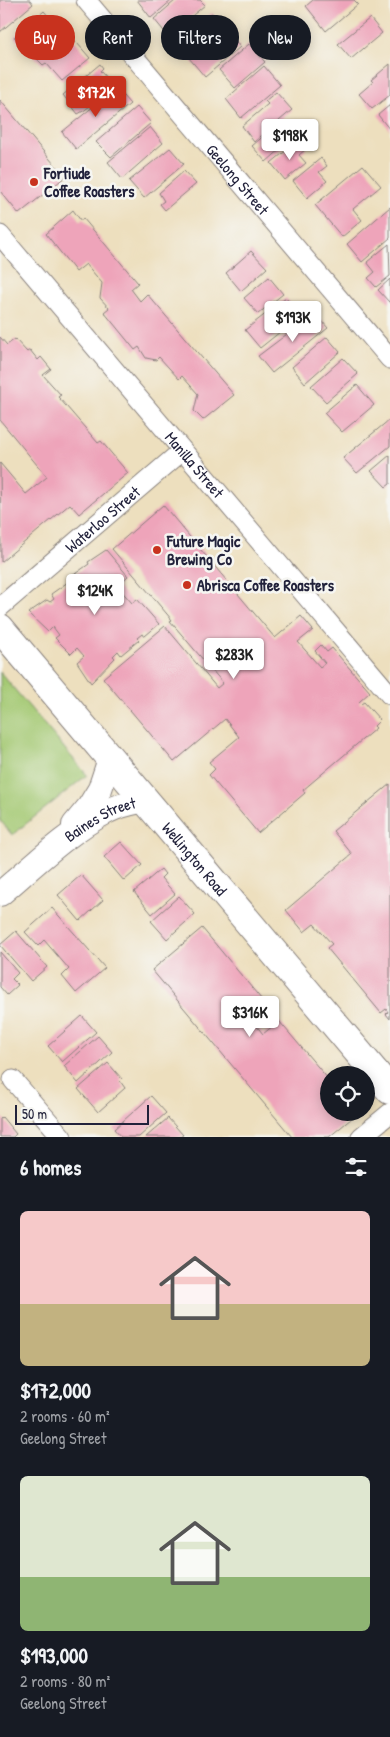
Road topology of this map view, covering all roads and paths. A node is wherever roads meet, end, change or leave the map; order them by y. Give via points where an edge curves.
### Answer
1 (86, 0) edge
2 (0, 235) edge
3 (390, 359) edge
4 (182, 451) junction
5 (0, 607) edge
6 (0, 628) edge
7 (390, 695) edge
8 (110, 759) junction
9 (145, 800) junction
10 (59, 844) junction
11 (0, 894) edge
12 (13, 1080) dead end
13 (387, 1080) edge
14 (390, 1113) edge
15 (62, 1137) edge
16 (361, 1137) edge

1 - 3 street, Geelong Street
2 - 4 street, Manilla Street
4 - 5 street, Waterloo Street
4 - 7 street, Manilla Street
6 - 8 main road, Wellington Road
8 - 9 main road, Wellington Road
8 - 10 street, Baines Street via 96,796
9 - 10 street, Baines Street via 107,811
9 - 13 main road, Wellington Road
10 - 11 street, Baines Street
12 - 15 street
14 - 16 street

